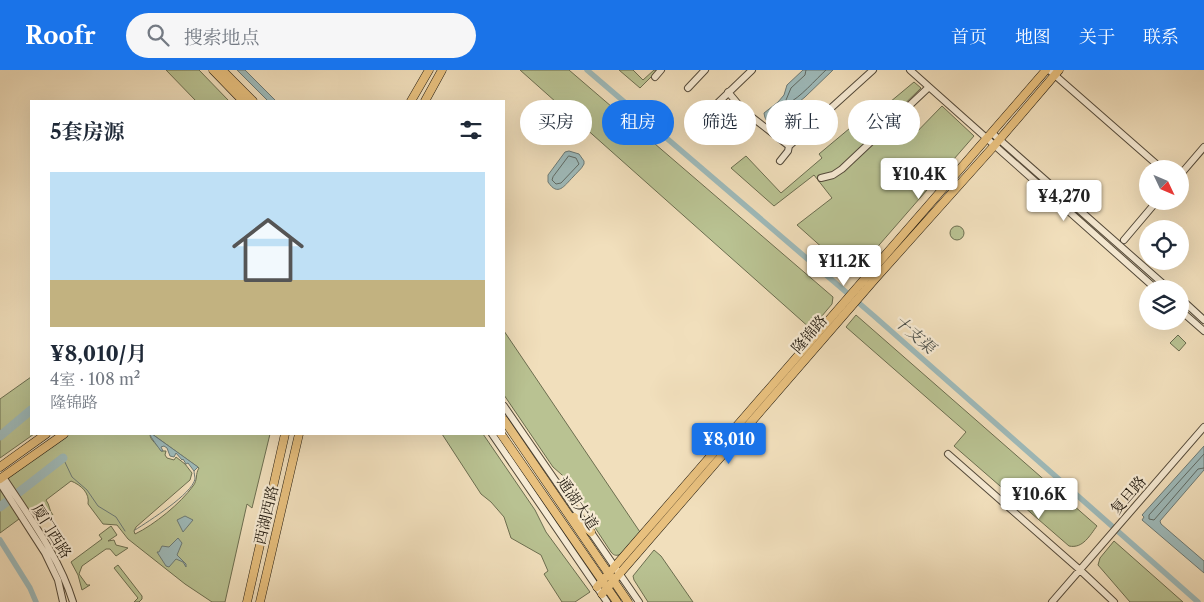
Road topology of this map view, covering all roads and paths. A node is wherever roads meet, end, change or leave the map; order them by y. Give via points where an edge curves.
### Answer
1 (213, 70) edge
2 (222, 70) edge
3 (429, 70) edge
4 (442, 70) edge
5 (661, 70) edge
6 (705, 70) edge
7 (752, 70) edge
8 (874, 70) edge
9 (910, 70) edge
10 (1052, 71) edge
11 (654, 77) dead end
12 (929, 87) junction
13 (688, 88) dead end
14 (728, 92) junction
15 (242, 100) edge
16 (252, 100) edge
17 (412, 100) edge
18 (426, 100) edge
19 (720, 100) edge
20 (989, 136) junction
21 (997, 143) junction
22 (788, 146) junction
23 (1204, 147) edge
24 (1152, 160) edge
25 (780, 161) dead end
26 (1189, 164) edge
27 (821, 178) dead end
28 (1149, 210) edge
29 (1124, 240) dead end
30 (872, 277) junction
31 (1146, 280) edge
32 (1158, 280) edge
33 (1189, 306) edge
34 (837, 317) junction
35 (1189, 318) edge
36 (1204, 320) edge
37 (1204, 331) edge
38 (505, 407) edge
39 (505, 421) edge
40 (1204, 427) edge
41 (45, 435) edge
42 (63, 435) edge
43 (286, 435) edge
44 (299, 435) edge
45 (493, 435) edge
46 (502, 435) edge
47 (948, 454) dead end
48 (0, 467) edge
49 (1, 480) edge
50 (19, 507) junction
51 (566, 510) junction
52 (591, 532) junction
53 (612, 570) junction
54 (1080, 570) junction
55 (617, 578) junction
56 (600, 584) junction
57 (605, 591) junction
58 (63, 602) edge
59 (73, 602) edge
60 (247, 602) edge
61 (260, 602) edge
62 (607, 602) edge
63 (618, 602) edge
64 (628, 602) edge
65 (639, 602) edge
66 (1052, 602) edge
67 (1114, 602) edge

1 - 15 main road
2 - 16 main road
3 - 17 main road
4 - 18 main road
5 - 11 street
6 - 13 street
7 - 14 street
8 - 22 street
9 - 12 street
10 - 20 main road, 隆锦路
10 - 21 main road, 隆锦路
10 - 24 street
12 - 20 street
12 - 27 street via 842,169
14 - 19 street
14 - 22 street via 744,111
20 - 21 street
20 - 30 main road, 隆锦路
21 - 30 main road, 隆锦路
21 - 31 street
21 - 32 street
22 - 25 street via 788,152
23 - 26 street
28 - 29 street
30 - 34 main road, 隆锦路
33 - 36 street
34 - 53 main road, 隆锦路
34 - 55 main road, 隆锦路
35 - 37 street
38 - 52 street
39 - 51 main road, 通湖大道
40 - 54 street, 复旦路
41 - 48 main road
42 - 49 main road
43 - 60 main road, 西湖西路
44 - 61 main road, 西湖西路
45 - 56 street
46 - 56 main road, 通湖大道
47 - 54 street
49 - 50 street, 厦门西路
50 - 58 street, 厦门西路 via 58,580
50 - 59 street, 厦门西路 via 53,554
51 - 52 main road
51 - 53 main road, 通湖大道
52 - 53 street
53 - 55 main road, 通湖大道
53 - 56 main road, 隆锦路
54 - 66 street, 复旦路
54 - 67 street
55 - 57 main road, 隆锦路
55 - 64 main road, 通湖大道
55 - 65 street
56 - 57 main road, 通湖大道
57 - 62 street
57 - 63 main road, 通湖大道

